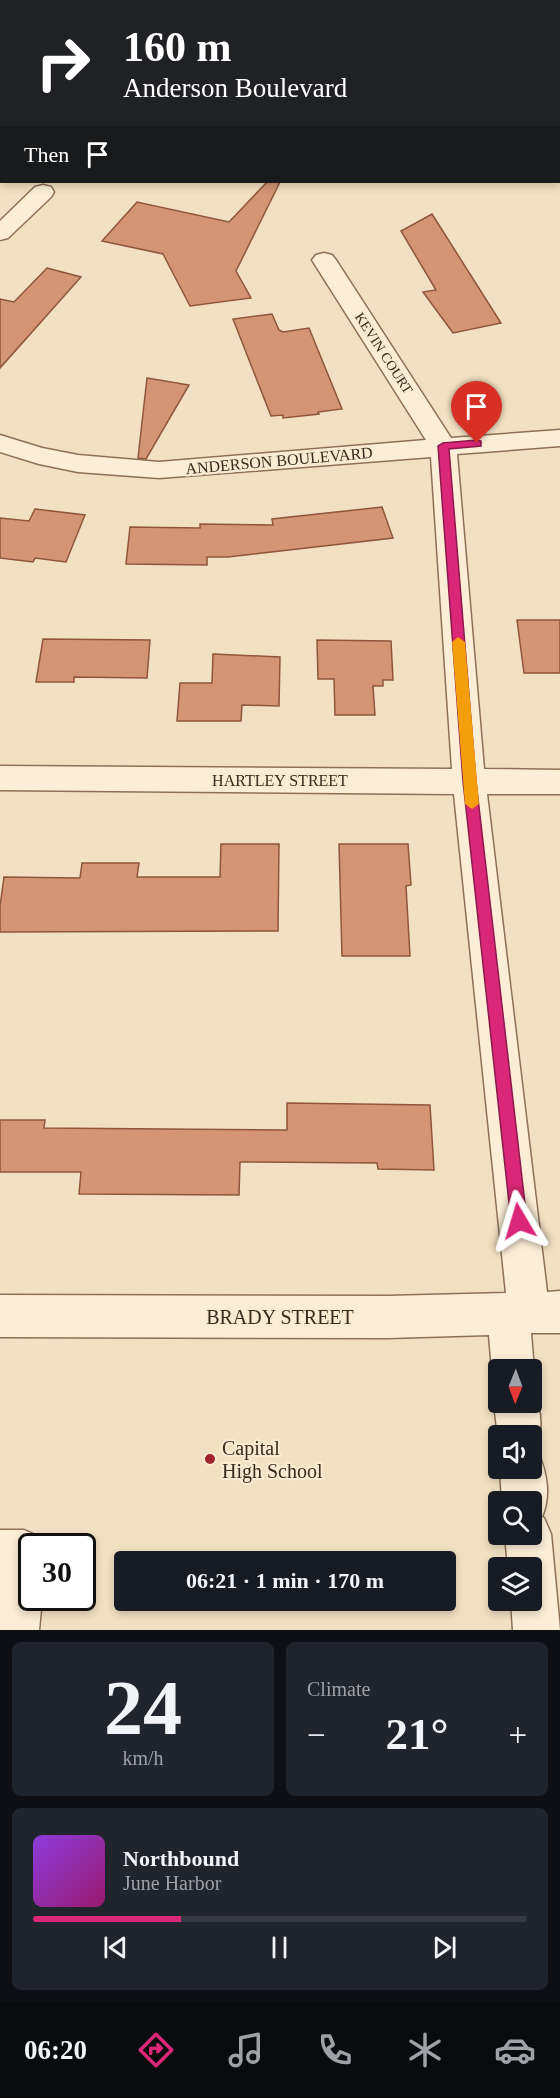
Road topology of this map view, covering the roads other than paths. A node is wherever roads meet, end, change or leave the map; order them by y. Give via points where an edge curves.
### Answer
1 (43, 192) dead end
2 (0, 233) edge
3 (324, 260) dead end
4 (560, 438) edge
5 (0, 443) edge
6 (443, 446) junction
7 (0, 778) edge
8 (469, 781) junction
9 (560, 782) edge
10 (533, 1313) edge
11 (0, 1316) edge
12 (517, 1359) edge
13 (529, 1545) edge
14 (0, 1553) edge
15 (15, 1630) edge
16 (537, 1630) edge

1 - 2 street
3 - 6 street, KEVIN COURT
4 - 6 street, ANDERSON BOULEVARD
5 - 6 street, ANDERSON BOULEVARD via 60,461 159,470
6 - 8 street
7 - 8 street, HARTLEY STREET
8 - 9 street, HARTLEY STREET
8 - 10 street
10 - 11 street, BRADY STREET via 388,1317
10 - 12 street
13 - 16 street
14 - 15 street via 24,1553

